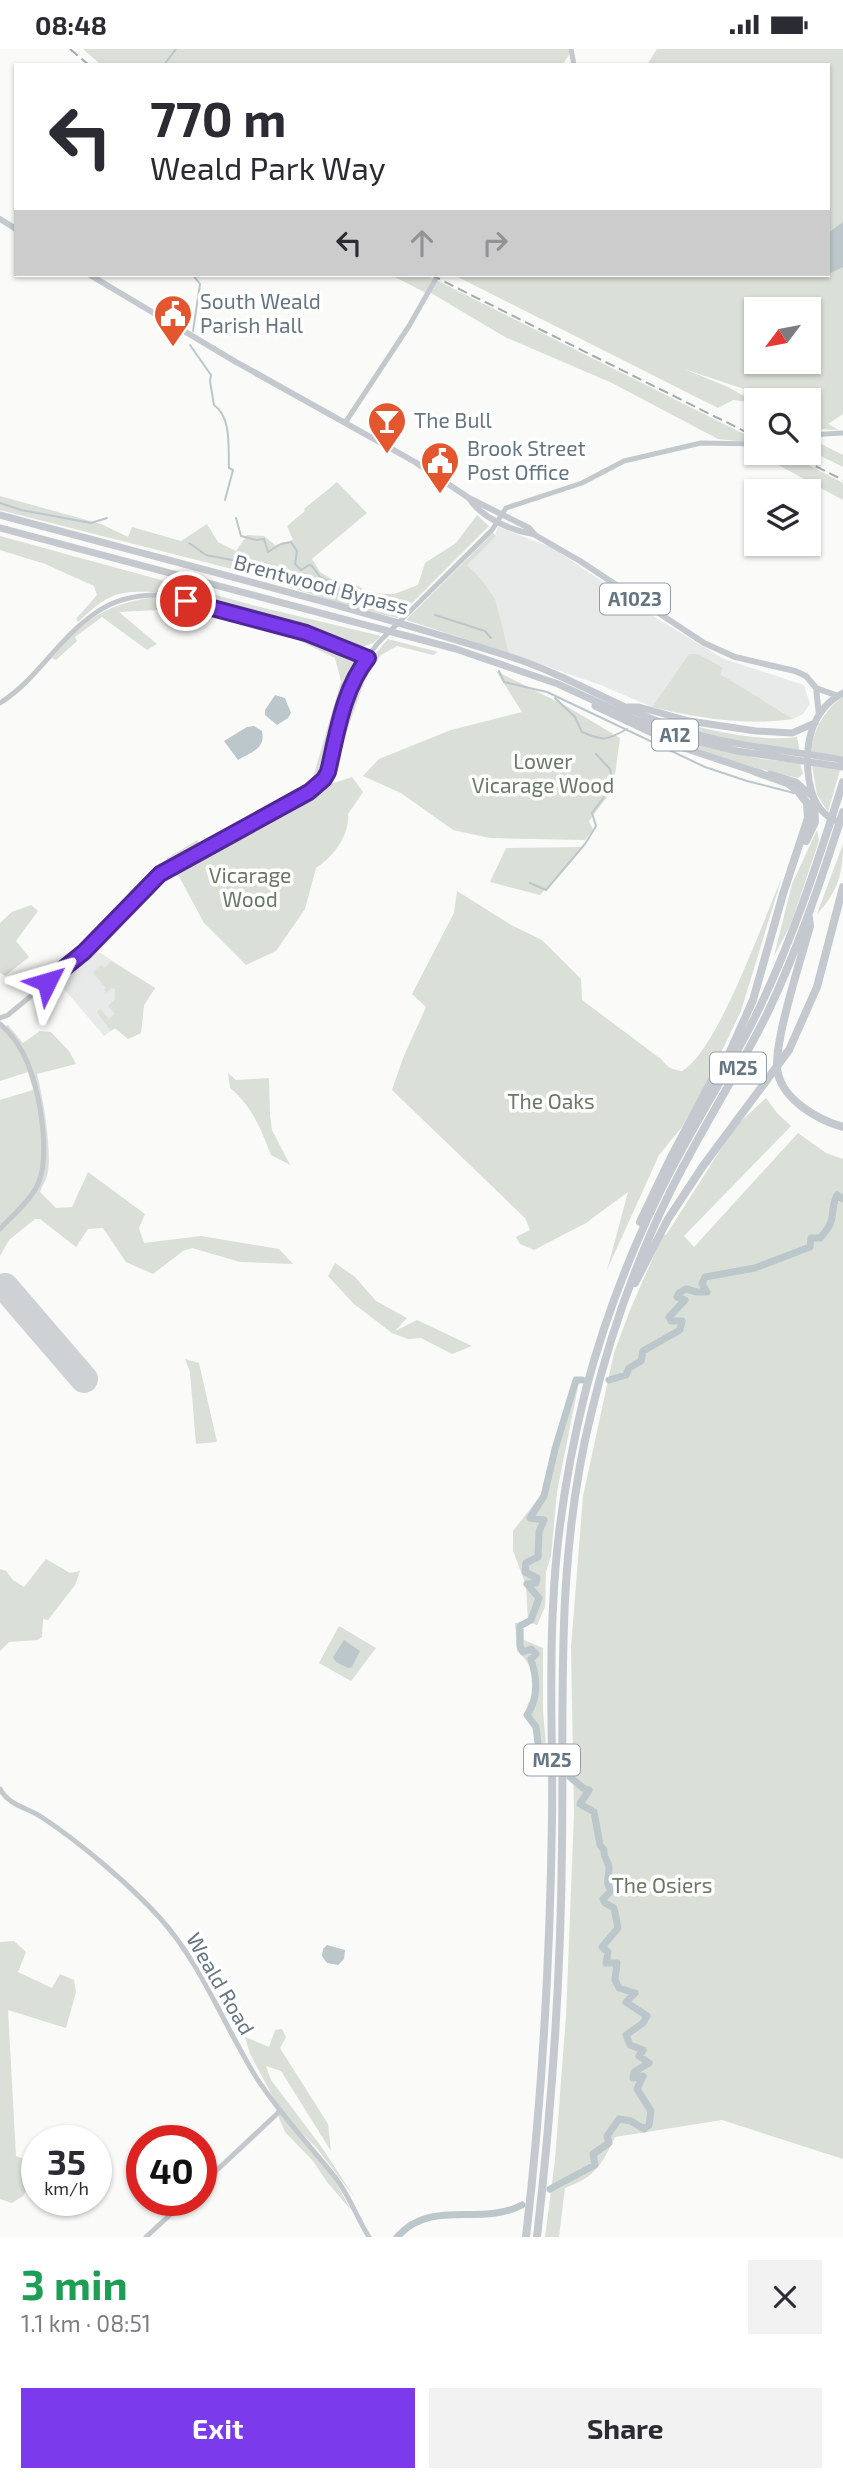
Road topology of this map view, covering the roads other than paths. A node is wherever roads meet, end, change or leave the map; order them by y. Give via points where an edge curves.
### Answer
1 (93, 277) edge
2 (437, 277) edge
3 (345, 423) junction
4 (843, 433) edge
5 (821, 434) edge
6 (744, 444) edge
7 (469, 498) junction
8 (502, 514) junction
9 (0, 515) edge
10 (497, 521) junction
11 (0, 529) edge
12 (535, 535) junction
13 (368, 658) junction
14 (558, 684) junction
15 (816, 688) junction
16 (841, 695) edge
17 (0, 703) edge
18 (626, 707) junction
19 (819, 715) junction
20 (815, 723) junction
21 (843, 760) edge
22 (843, 767) edge
23 (756, 772) junction
24 (843, 782) edge
25 (814, 798) junction
26 (843, 812) edge
27 (843, 823) edge
28 (830, 838) junction
29 (794, 862) junction
30 (843, 887) edge
31 (808, 915) junction
32 (754, 993) junction
33 (3, 1017) edge
34 (0, 1024) edge
35 (6, 1030) junction
36 (713, 1094) junction
37 (843, 1126) edge
38 (0, 1229) edge
39 (618, 1289) junction
40 (628, 1291) junction
41 (0, 1790) edge
42 (279, 2112) junction
43 (217, 2170) edge
44 (169, 2216) edge
45 (146, 2237) edge
46 (369, 2237) edge
47 (526, 2237) edge
48 (537, 2237) edge

1 - 3 main road, A1023
2 - 3 street
3 - 7 main road, A1023
4 - 5 street
6 - 8 street via 701,443 614,464 582,483 512,505
7 - 8 main road, A1023
7 - 10 main road, A1023
8 - 10 street
8 - 12 main road, A1023
9 - 18 highway, Brentwood Bypass / A12 via 499,654
10 - 12 main road, A1023
10 - 13 street
11 - 14 highway, Brentwood Bypass / A12 via 456,649
12 - 15 main road, A1023 via 704,643 734,657 802,674
13 - 17 street via 248,616 165,596 144,596 117,602 84,621 18,692
13 - 33 street via 349,694 324,779 309,792 160,874 84,952
14 - 22 highway, A12 via 688,739
14 - 23 highway, A12 via 638,727
15 - 16 main road, A1023
15 - 19 main road
16 - 19 highway
18 - 20 highway, A12 via 756,731 792,733
18 - 21 highway, A12 via 720,741
19 - 20 highway
20 - 25 highway via 806,748
23 - 25 highway, A12 via 792,780
23 - 29 highway, M25 via 790,785 807,803 808,823
24 - 28 highway, M25
25 - 27 highway via 826,815
25 - 29 highway, M25 via 815,822
26 - 28 highway, M25
28 - 31 highway, M25
28 - 36 highway, M25 via 779,964
29 - 32 highway, M25
30 - 40 highway, M25 via 817,987 789,1050 702,1166
31 - 37 highway, M25 via 810,926 778,1050 778,1076 799,1103 822,1119
31 - 40 highway, M25 via 765,1017 660,1214
32 - 36 highway, M25
32 - 39 highway, M25 via 644,1212
33 - 35 street
34 - 35 street
35 - 38 street via 34,1082 43,1168 36,1188
36 - 39 highway, M25 via 663,1186
39 - 47 highway, M25 via 576,1432 557,1553 547,1971
40 - 48 highway, M25 via 590,1417 566,1560 559,1965
41 - 42 street, Weald Road via 9,1801 43,1818 104,1866 166,1924 206,1982 236,2043
42 - 43 street
42 - 46 street, Weald Road via 337,2180
44 - 45 street

